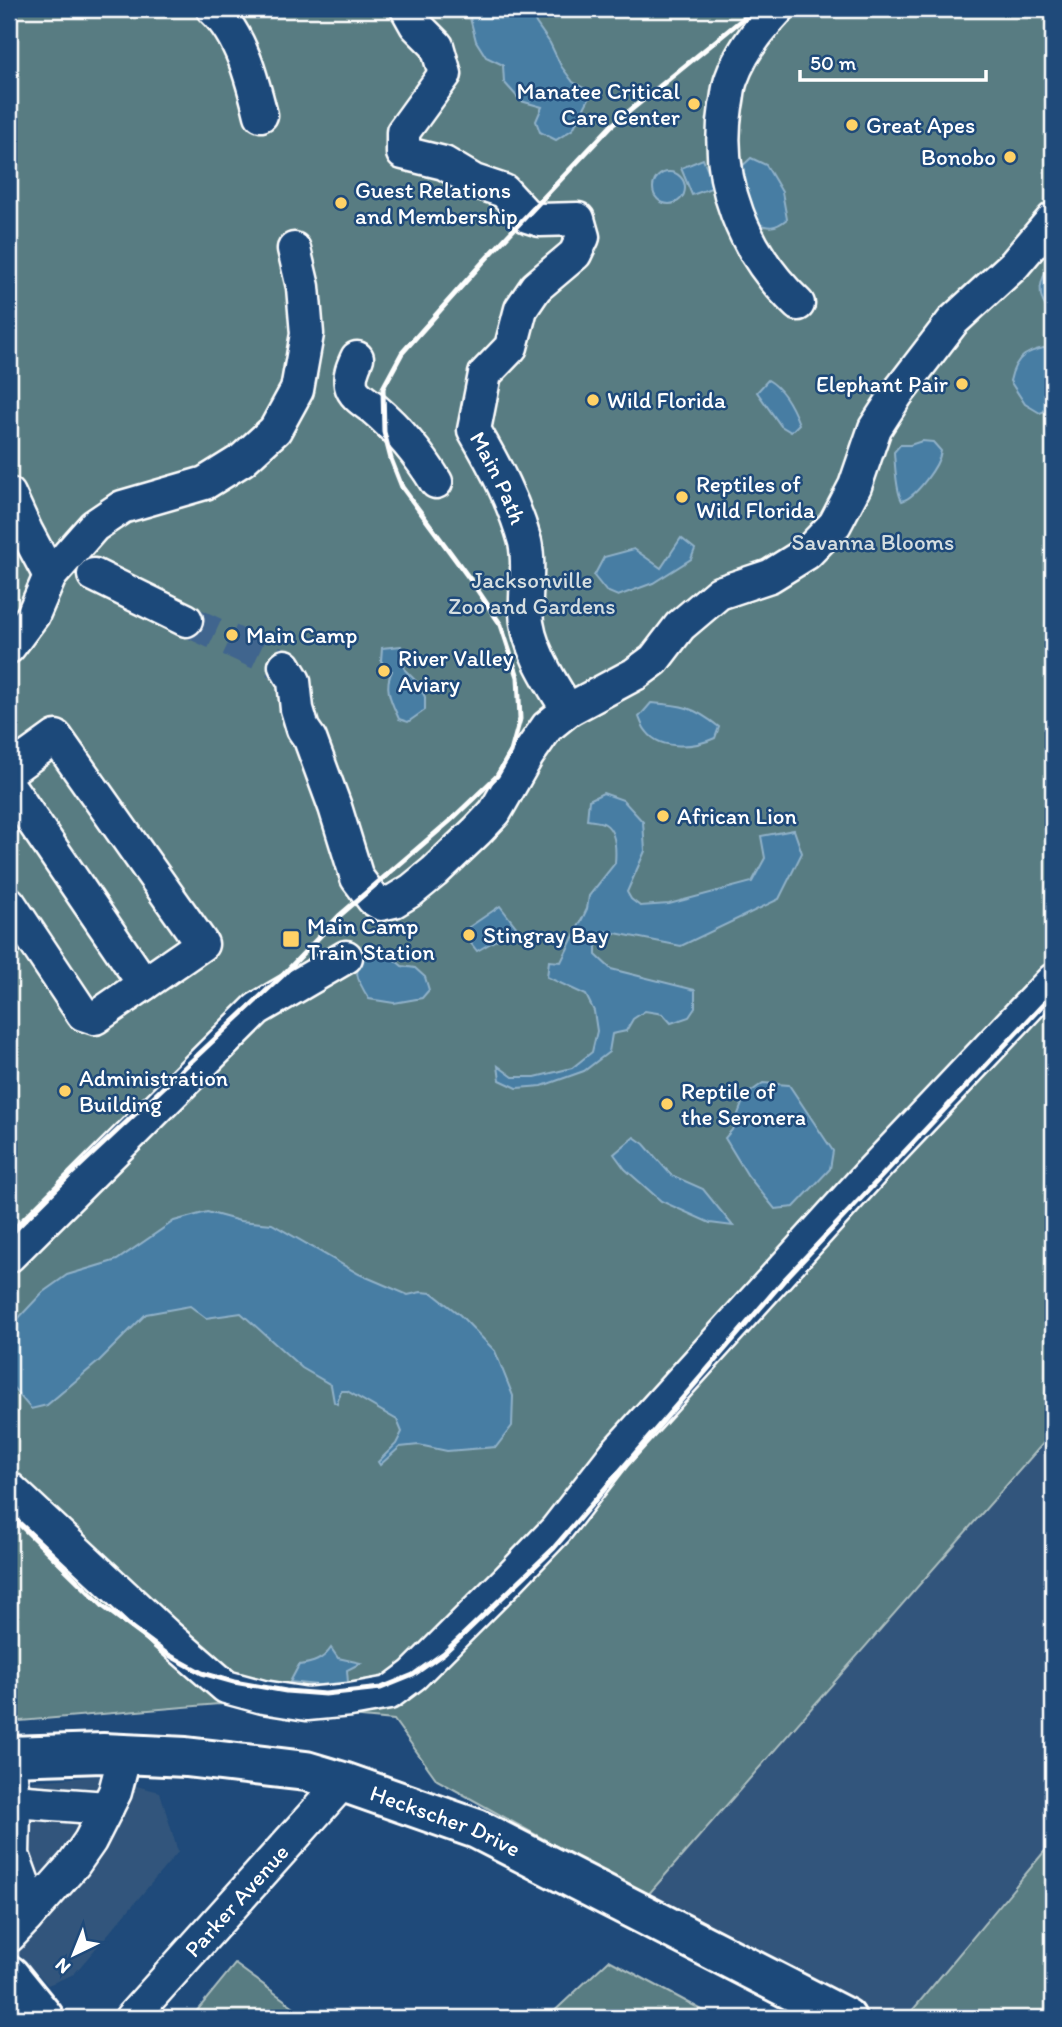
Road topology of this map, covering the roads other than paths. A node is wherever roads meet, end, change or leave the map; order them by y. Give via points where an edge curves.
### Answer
1 (213, 9) edge
2 (407, 9) edge
3 (778, 9) edge
4 (261, 115) dead end
5 (1053, 219) edge
6 (294, 249) dead end
7 (798, 304) dead end
8 (357, 358) dead end
9 (436, 482) dead end
10 (9, 494) edge
11 (94, 575) dead end
12 (50, 576) junction
13 (186, 621) tunnel mouth
14 (9, 647) edge
15 (285, 666) dead end
16 (568, 709) junction
17 (9, 771) edge
18 (9, 786) edge
19 (9, 903) edge
20 (346, 957) dead end
21 (1053, 980) edge
22 (144, 984) junction
23 (9, 1256) edge
24 (9, 1488) edge
25 (125, 1754) junction
26 (9, 1756) edge
27 (343, 1782) junction
28 (13, 1801) junction
29 (107, 1808) junction
30 (17, 1927) edge
31 (9, 1975) edge
32 (44, 2018) edge
33 (131, 2018) edge
34 (846, 2018) edge

1 - 4 street via 238,47
2 - 16 street, Main Path via 437,46 445,74 403,132 403,153 444,163 474,181 504,191 527,216 578,219 583,237 575,254 536,287 521,309 511,347 485,374 474,430 510,497 526,545 526,615 535,649
3 - 7 street via 744,54 731,81 723,154 739,222 755,253
5 - 16 street via 1014,265 953,321 887,408 835,524 807,553 770,576 719,593 680,626 654,660
6 - 12 street via 307,334 297,390 275,430 242,460 205,483 122,507 94,526
8 - 9 street via 351,372 357,396 404,436
10 - 12 street
11 - 13 street
12 - 14 street via 33,615
15 - 16 street via 294,681 303,729 335,807 357,878 381,904 412,890 477,831 495,812 547,727
17 - 22 street via 56,737 202,944
18 - 22 street
19 - 22 street via 83,1014 95,1018
20 - 23 street via 257,1009
21 - 24 street via 649,1416 556,1530 413,1675 389,1693 307,1704 226,1687
25 - 26 main road, Heckscher Drive
25 - 27 main road, Heckscher Drive via 306,1771
25 - 29 street
26 - 28 street
27 - 33 street, Parker Avenue
27 - 34 main road, Heckscher Drive via 477,1829
28 - 29 street
28 - 30 street via 13,1855 26,1891
29 - 30 street via 74,1864
31 - 32 main road

